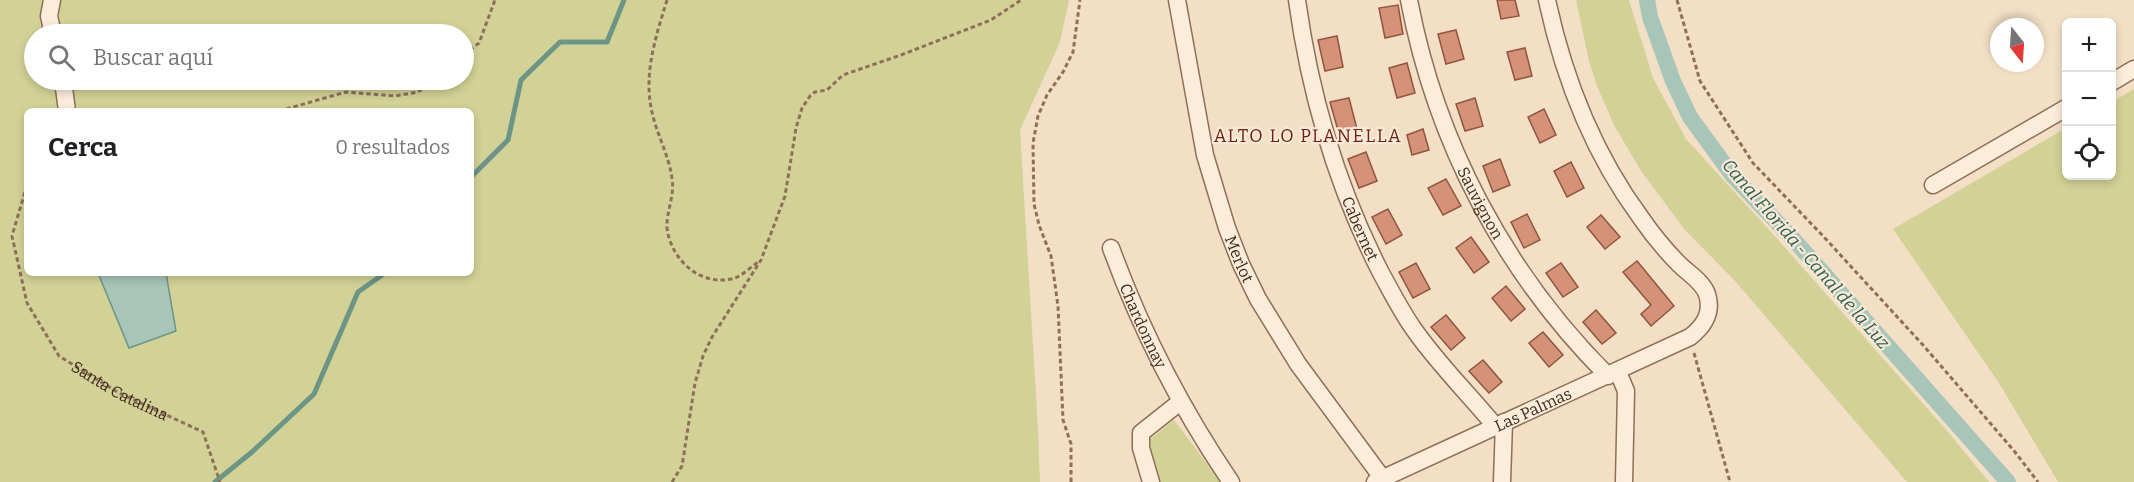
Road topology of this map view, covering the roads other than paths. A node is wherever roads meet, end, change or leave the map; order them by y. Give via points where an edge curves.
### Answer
1 (52, 0) edge
2 (1177, 0) edge
3 (1297, 0) edge
4 (1409, 0) edge
5 (1547, 0) edge
6 (51, 24) edge
7 (2134, 69) edge
8 (2116, 80) edge
9 (64, 90) edge
10 (67, 108) edge
11 (2062, 111) edge
12 (1933, 186) dead end
13 (1111, 248) dead end
14 (1613, 374) junction
15 (1180, 402) junction
16 (1500, 424) junction
17 (1380, 481) edge
18 (1151, 482) edge
19 (1231, 482) edge
20 (1502, 482) edge
21 (1624, 482) edge

1 - 6 street
2 - 17 street, Merlot via 1205,155 1241,264 1298,364
3 - 16 street, Cabernet via 1307,63 1327,141 1369,247 1413,328
4 - 14 street, Sauvignon via 1438,111 1471,188 1526,279 1566,330
5 - 14 street, Las Palmas via 1575,100 1606,164 1653,234 1704,286 1709,304 1702,327 1690,337
7 - 8 street
9 - 10 street
11 - 12 street
13 - 15 street, Chardonnay via 1141,326
14 - 16 street, Las Palmas
14 - 21 street, Sauvignon via 1626,391
15 - 18 street via 1141,433
15 - 19 street, Chardonnay
16 - 17 street, Las Palmas
16 - 20 street

